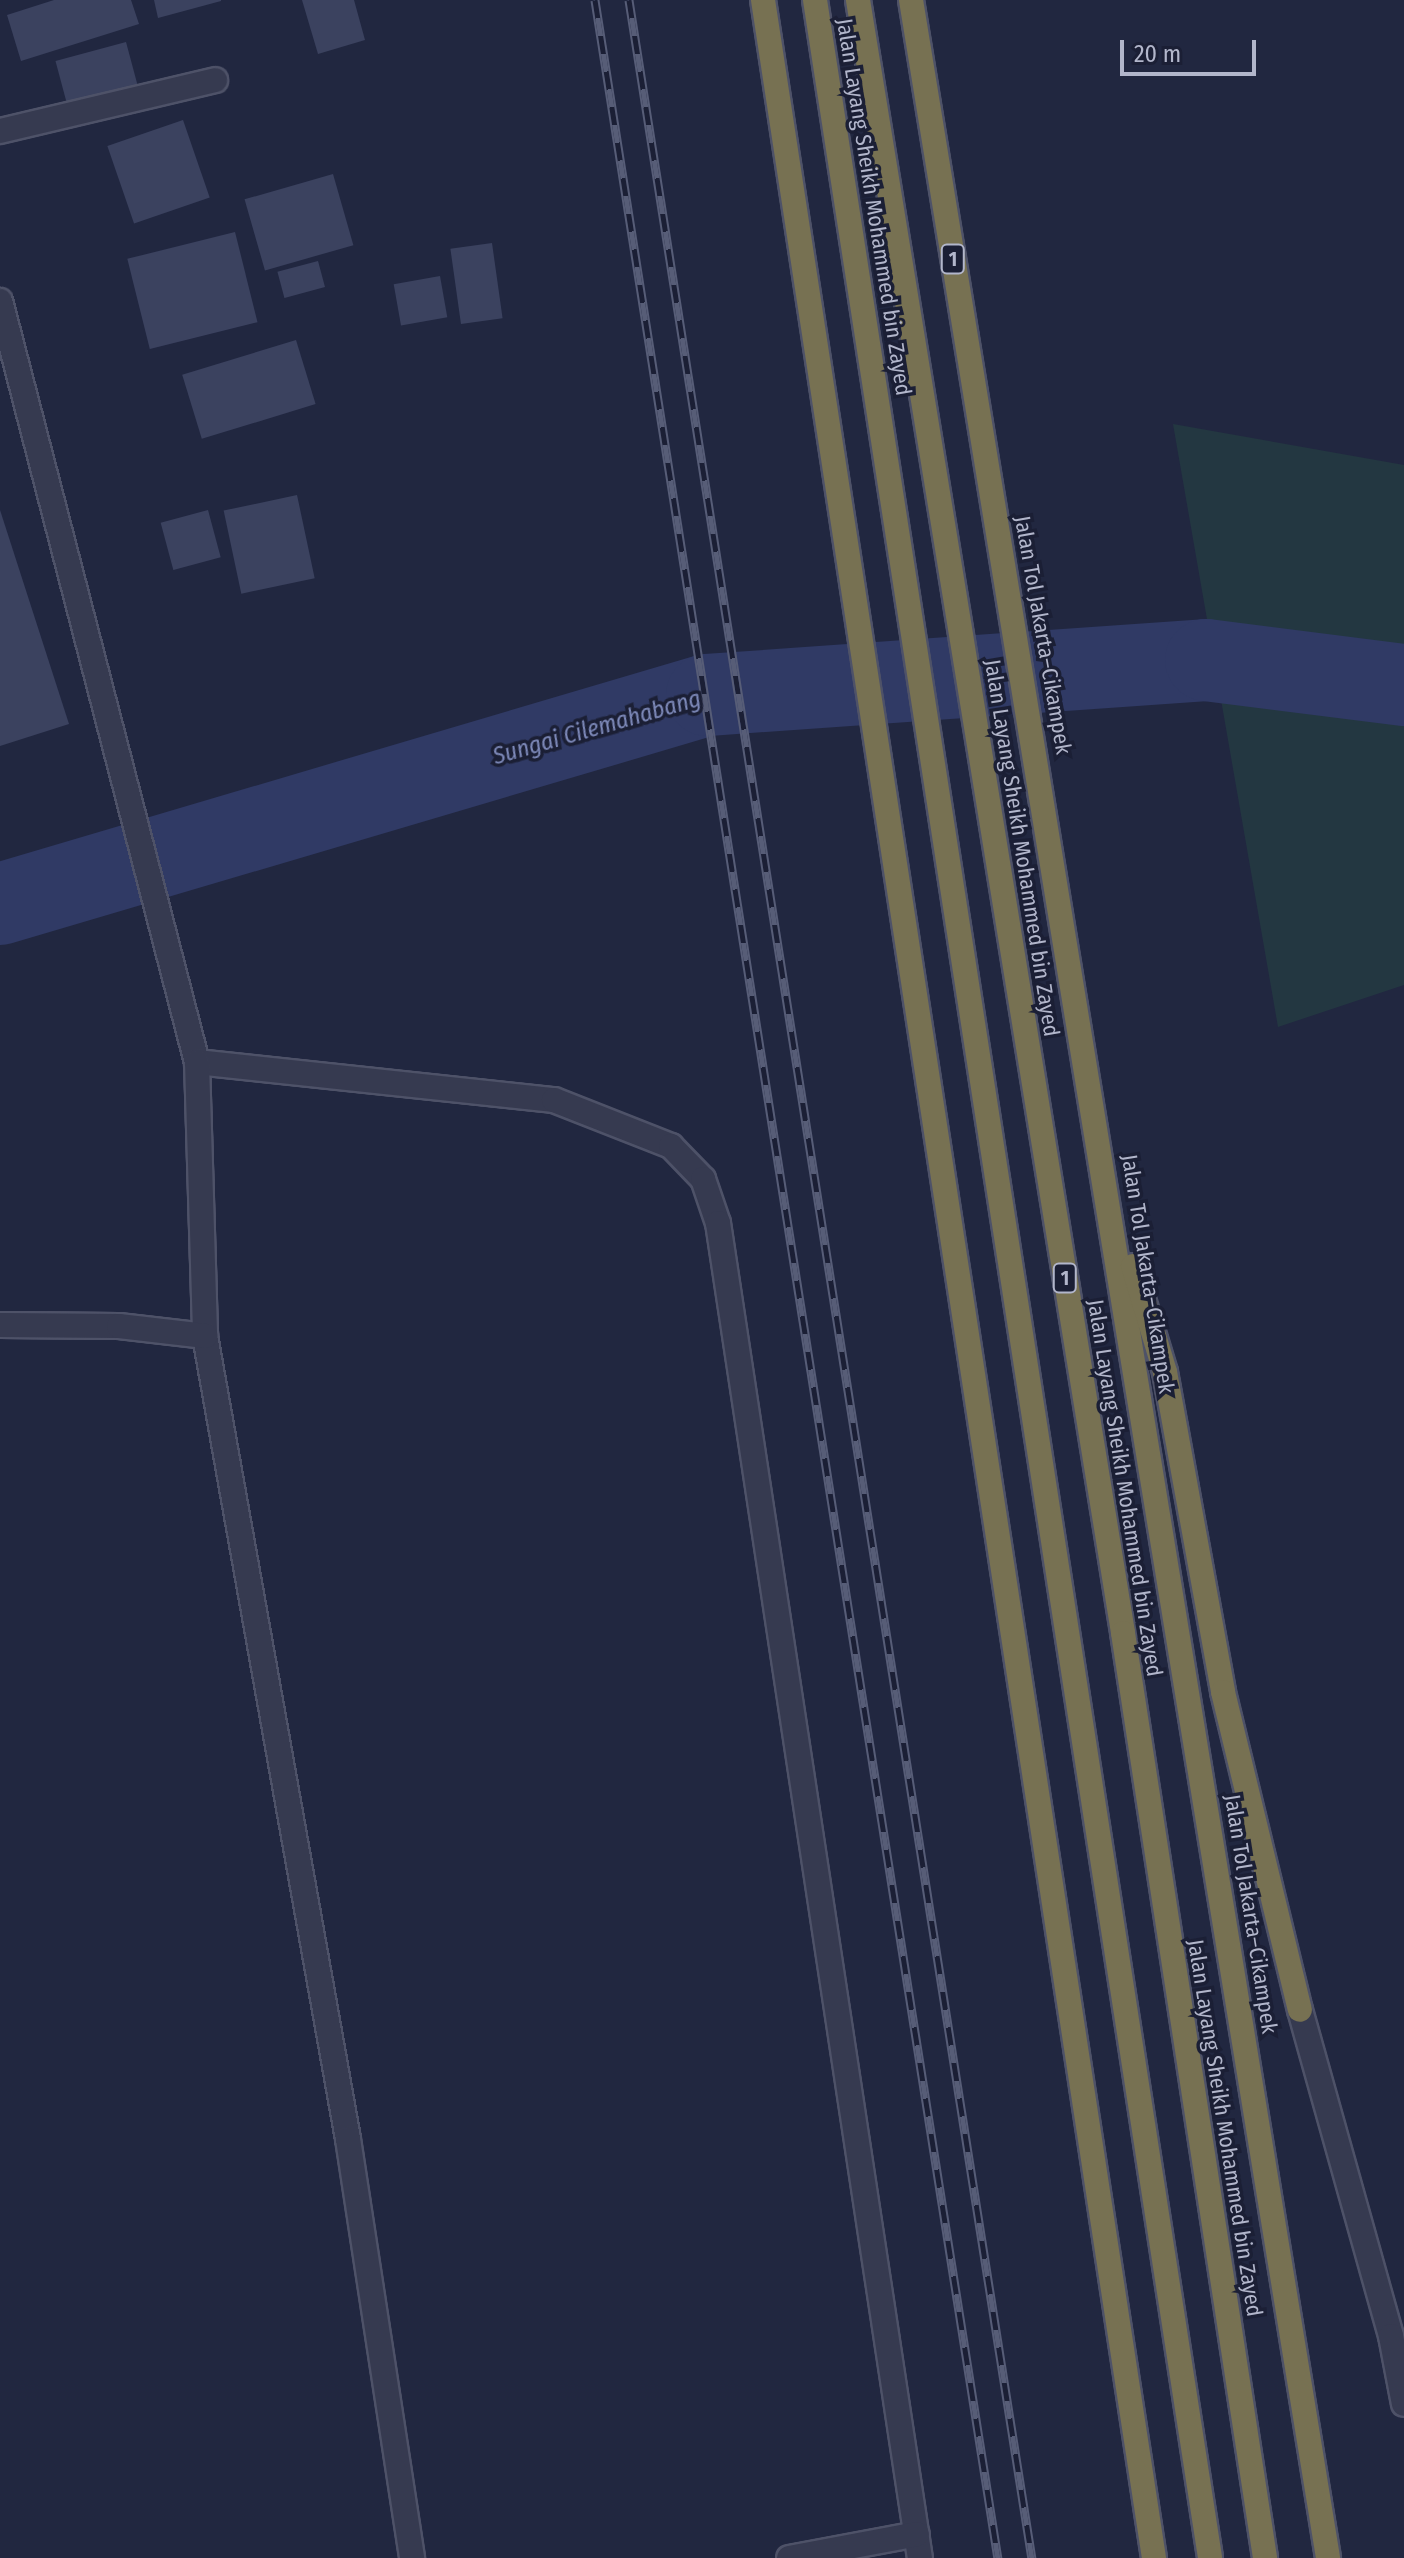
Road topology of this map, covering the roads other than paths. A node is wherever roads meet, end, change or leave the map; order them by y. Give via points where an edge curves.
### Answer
1 (763, 0) edge
2 (815, 0) edge
3 (858, 0) edge
4 (911, 0) edge
5 (215, 80) dead end
6 (0, 131) edge
7 (0, 301) edge
8 (197, 1062) junction
9 (1105, 1171) junction
10 (0, 1325) edge
11 (205, 1336) junction
12 (1300, 2010) joint
13 (1404, 2404) edge
14 (918, 2546) edge
15 (412, 2558) edge
16 (789, 2558) edge
17 (1154, 2558) edge
18 (1210, 2558) edge
19 (1265, 2558) edge
20 (1328, 2558) edge

1 - 17 highway via 900,867
2 - 18 highway, Jalan Layang Sheikh Mohammed bin Zayed
3 - 19 highway, Jalan Layang Sheikh Mohammed bin Zayed / 1 via 1120,1617
4 - 9 highway, Jalan Tol Jakarta–Cikampek / 1
5 - 6 street
7 - 8 street via 115,764
8 - 11 street via 206,1194
8 - 14 street via 554,1100 671,1146 703,1179 718,1223
9 - 12 highway via 1165,1372 1223,1692
9 - 20 highway, Jalan Tol Jakarta–Cikampek / 1
10 - 11 street via 119,1326
11 - 15 street via 348,2139
12 - 13 street via 1391,2336
14 - 16 street

